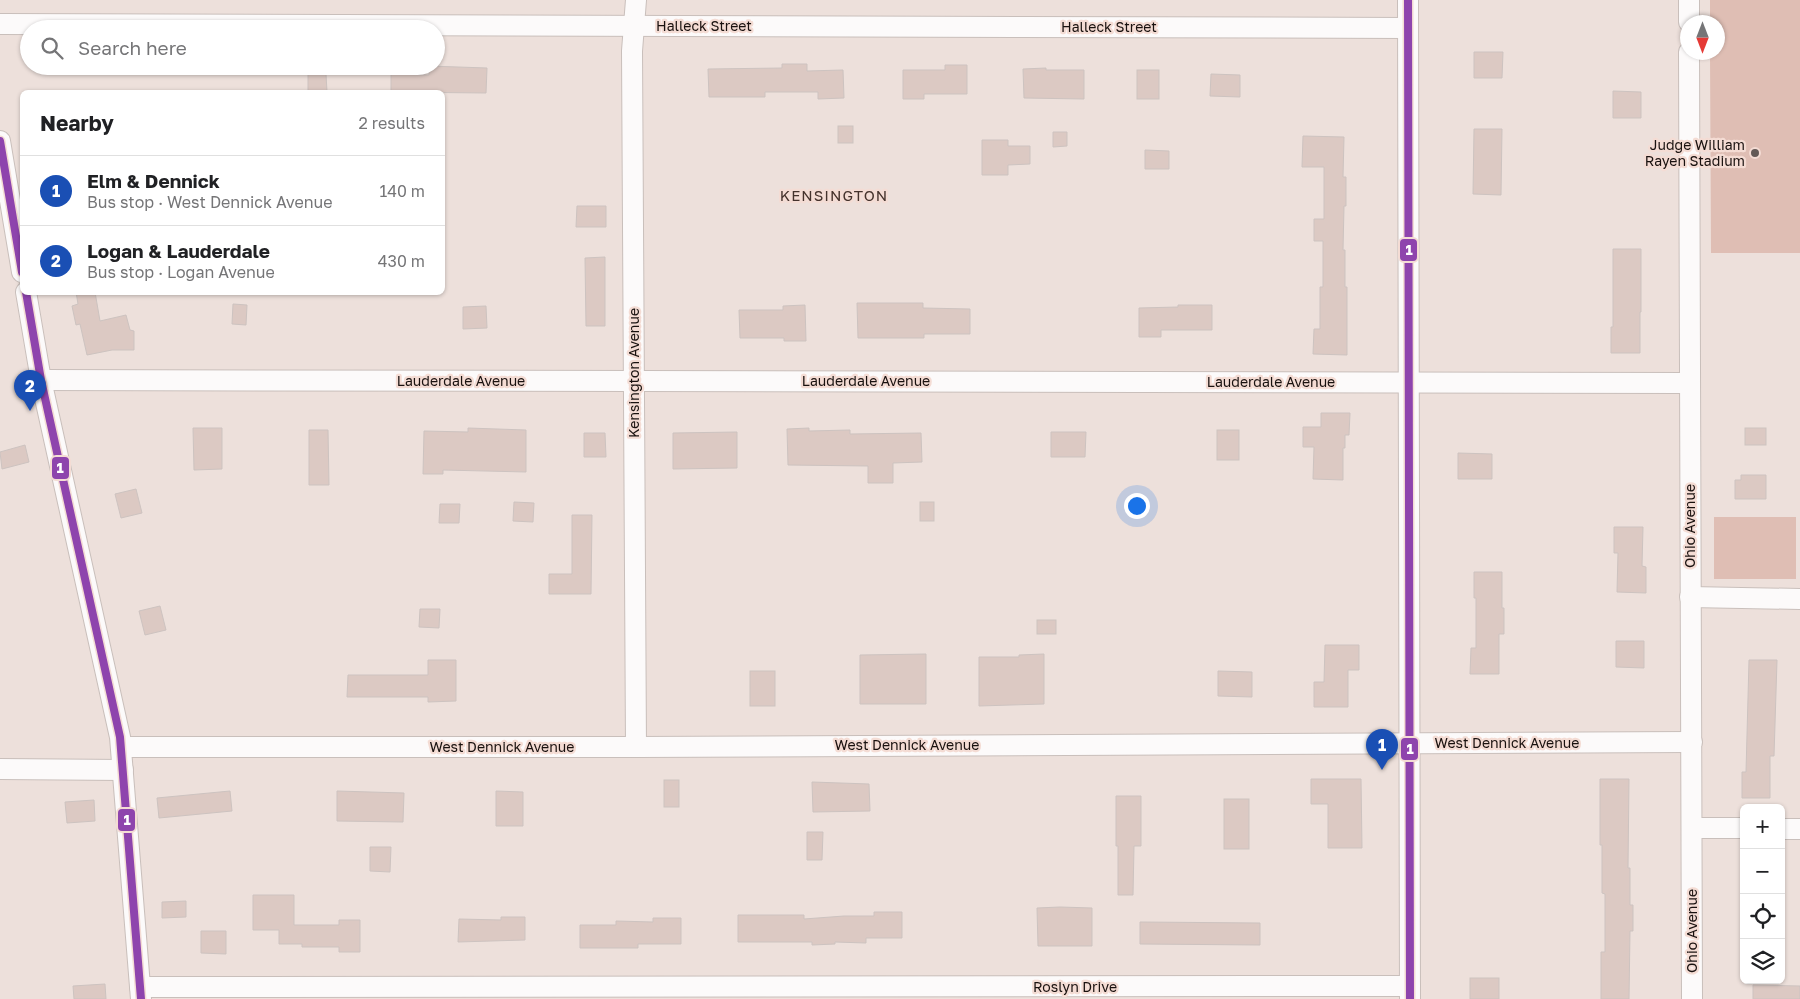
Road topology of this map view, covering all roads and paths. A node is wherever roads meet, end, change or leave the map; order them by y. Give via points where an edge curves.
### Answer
1 (636, 0) edge
2 (1408, 0) edge
3 (1689, 0) edge
4 (1689, 15) edge
5 (0, 24) edge
6 (20, 24) edge
7 (445, 25) edge
8 (635, 26) junction
9 (1408, 28) junction
10 (1689, 60) edge
11 (0, 141) edge
12 (20, 260) edge
13 (27, 295) edge
14 (41, 380) junction
15 (634, 381) junction
16 (1408, 383) junction
17 (1690, 383) junction
18 (1690, 597) junction
19 (1800, 599) edge
20 (1692, 742) junction
21 (1409, 743) junction
22 (121, 747) junction
23 (636, 747) junction
24 (0, 769) edge
25 (123, 770) junction
26 (1692, 828) junction
27 (1740, 828) edge
28 (1785, 829) edge
29 (1800, 829) edge
30 (141, 993) edge
31 (635, 993) edge
32 (1410, 993) edge
33 (1692, 999) edge

1 - 8 street, Kensington Avenue
2 - 9 street
3 - 4 street
5 - 6 street, Halleck Street
7 - 8 street, Halleck Street
8 - 9 street, Halleck Street
8 - 15 street, Kensington Avenue via 632,50
9 - 16 street
10 - 17 street, Ohio Avenue
11 - 12 street
13 - 14 street
14 - 15 street, Lauderdale Avenue
14 - 22 street
15 - 16 street, Lauderdale Avenue
15 - 23 street, Kensington Avenue
16 - 17 street, Lauderdale Avenue
16 - 21 street
17 - 18 street, Ohio Avenue
18 - 19 street
18 - 20 street, Ohio Avenue
20 - 21 street, West Dennick Avenue
20 - 26 street, Ohio Avenue
21 - 23 street, West Dennick Avenue
21 - 32 street
22 - 23 street, West Dennick Avenue
22 - 25 street
24 - 25 street
25 - 30 street
26 - 27 street
26 - 33 street, Ohio Avenue
28 - 29 street
30 - 31 street, Roslyn Drive
31 - 32 street, Roslyn Drive

